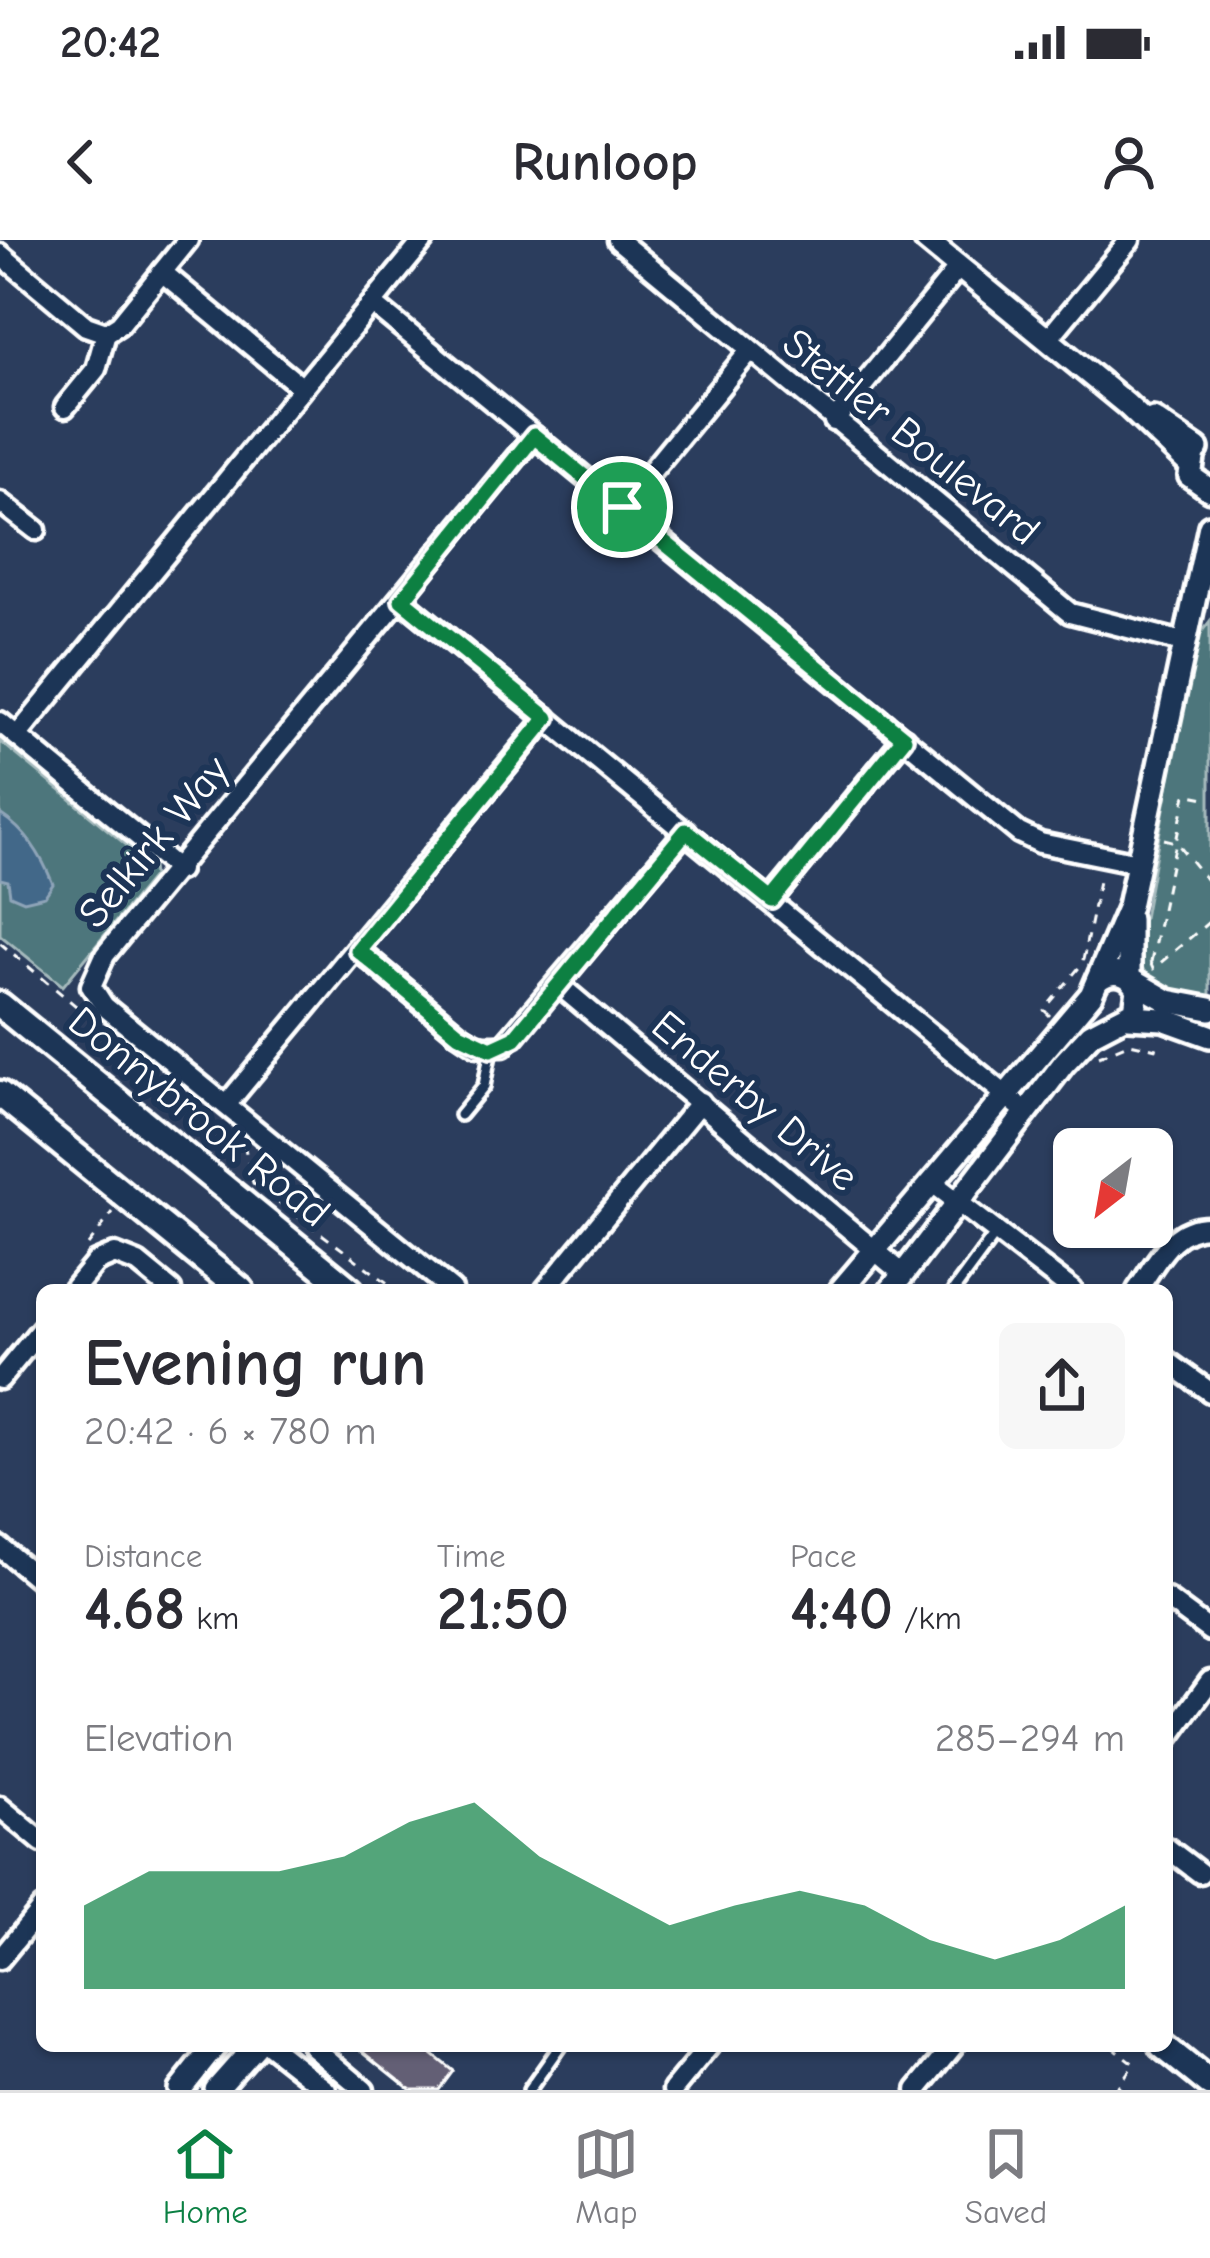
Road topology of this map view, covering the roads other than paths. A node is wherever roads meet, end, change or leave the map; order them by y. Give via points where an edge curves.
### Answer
1 (188, 240) edge
2 (424, 240) edge
3 (618, 240) edge
4 (926, 240) edge
5 (1130, 240) edge
6 (0, 254) edge
7 (959, 267) junction
8 (162, 272) junction
9 (373, 304) junction
10 (106, 333) junction
11 (1048, 339) junction
12 (749, 352) junction
13 (301, 387) junction
14 (65, 407) dead end
15 (834, 421) junction
16 (534, 436) junction
17 (1198, 452) edge
18 (1204, 488) edge
19 (0, 502) edge
20 (622, 507) junction
21 (1210, 526) edge
22 (36, 530) dead end
23 (1202, 550) junction
24 (402, 600) junction
25 (1200, 606) edge
26 (1183, 642) junction
27 (547, 718) junction
28 (0, 722) edge
29 (17, 736) junction
30 (904, 738) junction
31 (686, 831) junction
32 (1138, 863) junction
33 (179, 870) junction
34 (772, 900) junction
35 (1129, 906) junction
36 (358, 950) junction
37 (1132, 979) junction
38 (559, 985) junction
39 (1094, 988) junction
40 (0, 1005) edge
41 (1210, 1009) edge
42 (1121, 1019) junction
43 (1210, 1036) edge
44 (491, 1049) junction
45 (1005, 1093) junction
46 (0, 1094) edge
47 (700, 1102) junction
48 (226, 1105) junction
49 (1025, 1111) junction
50 (460, 1115) dead end
51 (933, 1183) junction
52 (956, 1203) junction
53 (1210, 1227) edge
54 (996, 1233) junction
55 (876, 1250) junction
56 (897, 1282) edge
57 (78, 1284) edge
58 (163, 1284) edge
59 (234, 1284) edge
60 (343, 1284) edge
61 (445, 1284) edge
62 (550, 1284) edge
63 (846, 1284) edge
64 (958, 1284) edge
65 (1064, 1284) edge
66 (1141, 1284) edge
67 (36, 1335) edge
68 (1173, 1365) edge
69 (0, 1379) edge
70 (1210, 1393) edge
71 (0, 1547) edge
72 (36, 1577) edge
73 (1173, 1603) edge
74 (1210, 1631) edge
75 (1210, 1681) edge
76 (1173, 1732) edge
77 (0, 1808) edge
78 (36, 1837) edge
79 (1173, 1853) edge
80 (1200, 1873) dead end
81 (36, 1915) edge
82 (0, 1959) edge
83 (210, 2052) edge
84 (250, 2052) edge
85 (278, 2052) edge
86 (319, 2052) edge
87 (556, 2052) edge
88 (704, 2052) edge
89 (948, 2052) edge
90 (1170, 2052) edge
91 (1210, 2084) edge
92 (180, 2090) edge
93 (216, 2090) edge
94 (326, 2090) edge
95 (364, 2090) edge
96 (530, 2090) edge
97 (673, 2090) edge
98 (917, 2090) edge

1 - 8 street
2 - 9 street
3 - 12 street, Stettler Boulevard
4 - 7 street
5 - 11 street
6 - 10 street via 86,326
7 - 11 street
7 - 15 street
8 - 10 street
8 - 13 street
9 - 13 street
9 - 16 street
10 - 14 street via 96,369
11 - 17 street
12 - 15 street, Stettler Boulevard
12 - 20 street
13 - 29 street
15 - 26 street, Stettler Boulevard via 1070,614
16 - 20 street
16 - 24 street, Selkirk Way
17 - 18 street
18 - 23 street
19 - 22 street
20 - 30 street
21 - 23 street
23 - 25 street
24 - 27 street
24 - 33 street, Selkirk Way
25 - 26 street
26 - 32 street
27 - 31 street
27 - 36 street
28 - 29 street
29 - 33 street
30 - 32 street via 1029,839
30 - 34 street
31 - 34 street
31 - 38 street
32 - 35 street
33 - 48 street, Selkirk Way via 105,955 91,986 104,1006
34 - 45 street
35 - 37 street
35 - 39 street
36 - 44 street via 459,1034
36 - 48 street
37 - 39 street via 1113,973
37 - 41 street via 1168,1001
37 - 42 street via 1138,1005
38 - 44 street via 515,1038
38 - 47 street, Enderby Drive
39 - 42 street via 1095,1010
39 - 45 street
40 - 60 main road, Donnybrook Road
42 - 43 street via 1163,1018
42 - 49 street via 1082,1042
44 - 50 lane via 484,1086
45 - 49 street
45 - 51 street
46 - 59 main road
47 - 55 street, Enderby Drive
47 - 62 street
48 - 61 street, Selkirk Way
49 - 52 street
51 - 52 street
51 - 55 street
52 - 54 street
52 - 56 street
53 - 66 street via 1178,1235
54 - 64 lane
54 - 65 street
55 - 56 street, Enderby Drive
55 - 63 street
57 - 58 street via 102,1257 126,1256
67 - 69 street
68 - 70 street
71 - 72 street
73 - 74 street
75 - 76 street
77 - 78 street
79 - 80 street
81 - 82 street
83 - 92 street
84 - 93 street
85 - 94 street
86 - 95 street
87 - 96 lane
88 - 97 street
89 - 98 street
90 - 91 main road

